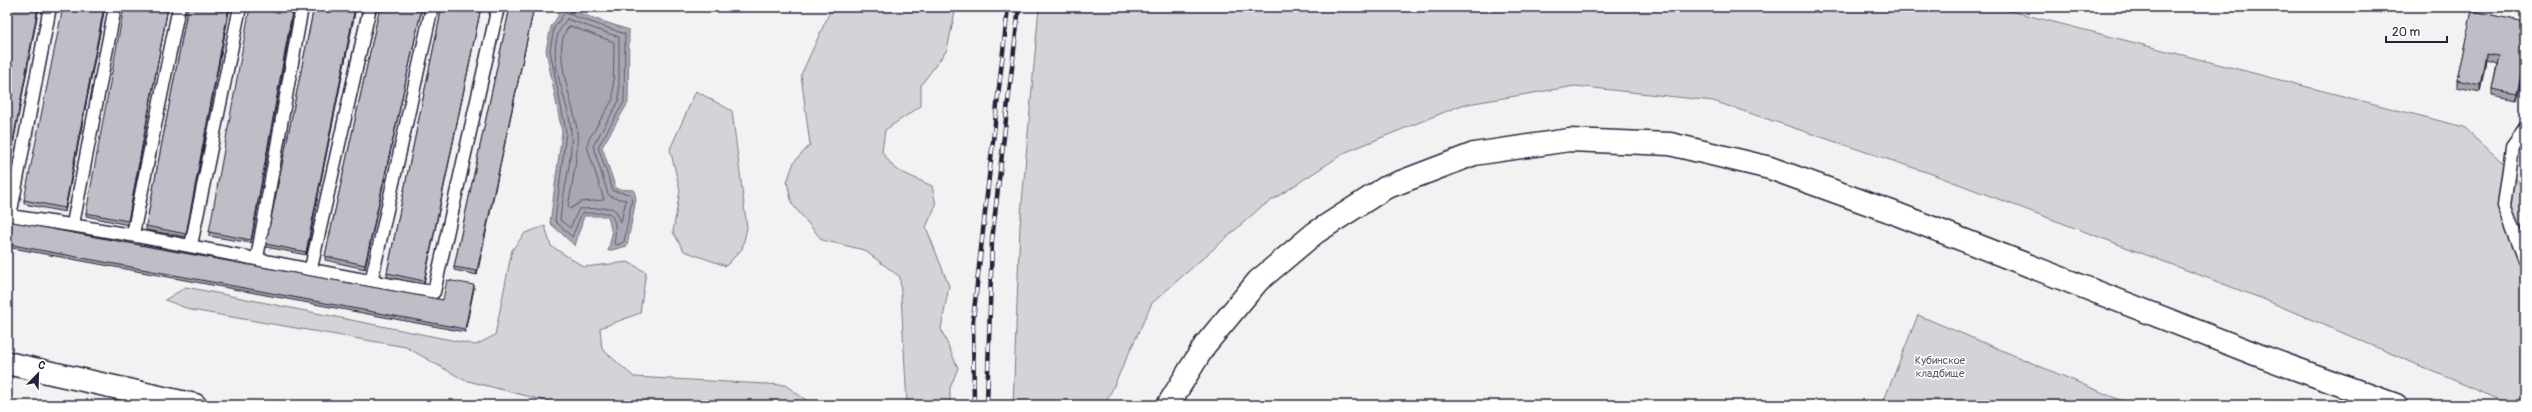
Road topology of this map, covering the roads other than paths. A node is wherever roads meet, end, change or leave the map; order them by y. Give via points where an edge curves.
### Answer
1 (50, 7) edge
2 (115, 7) edge
3 (179, 7) edge
4 (240, 7) edge
5 (302, 7) edge
6 (370, 7) edge
7 (432, 7) edge
8 (498, 7) edge
9 (2525, 129) edge
10 (8, 216) edge
11 (73, 224) junction
12 (133, 234) junction
13 (191, 246) junction
14 (257, 258) junction
15 (2525, 260) edge
16 (311, 268) junction
17 (371, 282) junction
18 (7, 363) edge
19 (195, 405) edge
20 (1168, 405) edge
21 (2396, 405) edge

1 - 10 lane
2 - 11 lane
3 - 12 lane
4 - 13 lane
5 - 14 lane
6 - 16 lane
7 - 17 lane
8 - 17 lane via 434,292
9 - 15 lane via 2512,147 2504,206
10 - 11 lane
11 - 12 lane
12 - 13 lane
13 - 14 lane
14 - 16 lane
16 - 17 lane
18 - 19 street
20 - 21 street via 1204,345 1258,281 1315,233 1386,188 1474,154 1569,140 1670,144 1770,168 1889,211 2258,355

